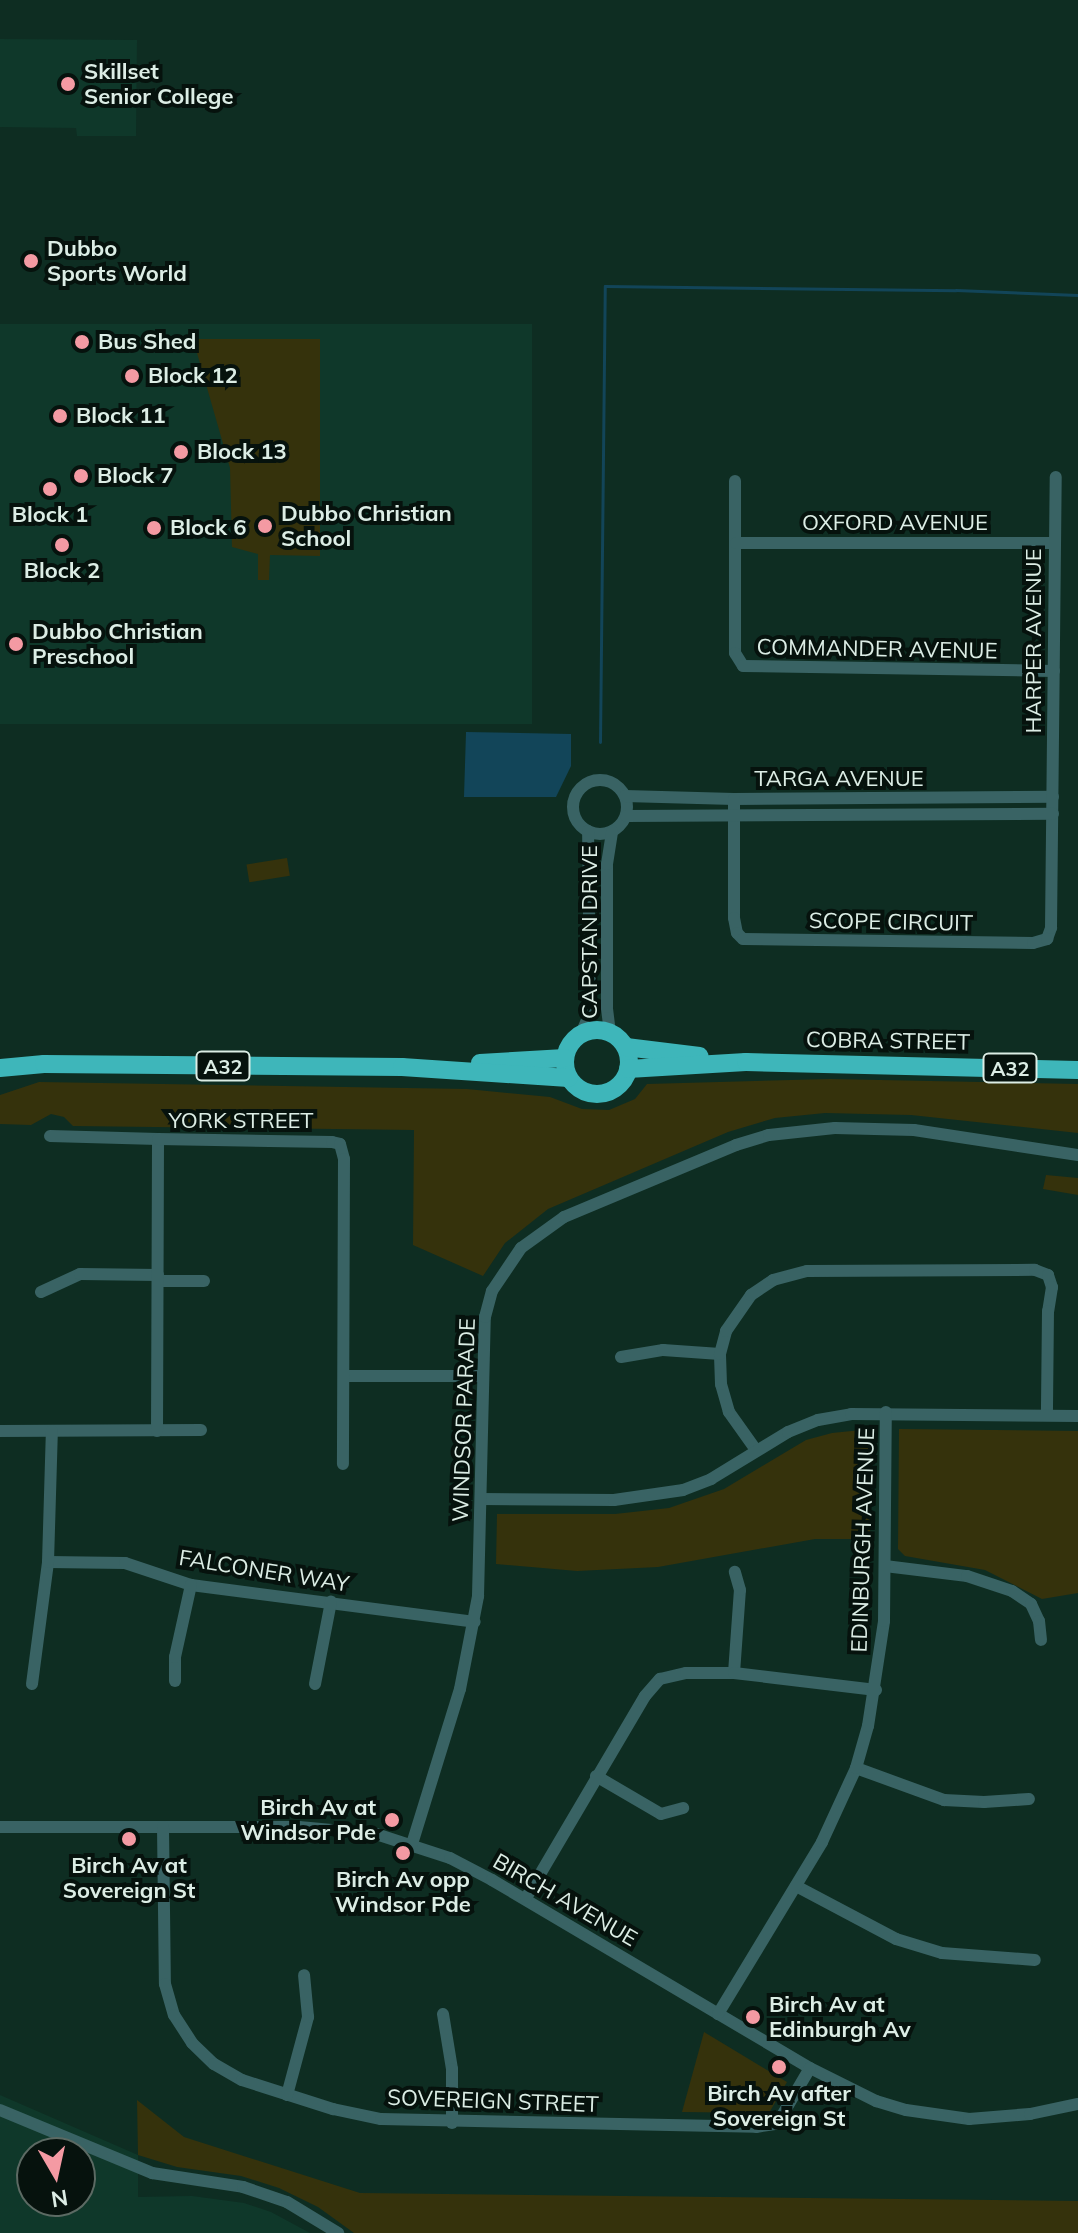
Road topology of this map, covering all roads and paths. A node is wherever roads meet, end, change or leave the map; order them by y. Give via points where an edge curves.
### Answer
1 (1056, 477) dead end
2 (735, 481) dead end
3 (736, 543) junction
4 (1055, 543) junction
5 (1054, 671) junction
6 (625, 796) junction
7 (734, 799) junction
8 (1053, 806) junction
9 (626, 816) junction
10 (734, 817) junction
11 (588, 831) junction
12 (612, 831) junction
13 (610, 1033) junction
14 (581, 1034) junction
15 (626, 1047) junction
16 (0, 1058) edge
17 (565, 1058) junction
18 (746, 1062) junction
19 (44, 1064) junction
20 (402, 1067) junction
21 (0, 1068) edge
22 (628, 1069) junction
23 (1078, 1070) edge
24 (569, 1078) junction
25 (50, 1136) dead end
26 (158, 1139) junction
27 (1078, 1155) edge
28 (158, 1278) junction
29 (204, 1281) dead end
30 (41, 1292) dead end
31 (720, 1354) junction
32 (621, 1357) dead end
33 (345, 1376) junction
34 (481, 1376) junction
35 (886, 1412) junction
36 (1047, 1414) junction
37 (1078, 1416) edge
38 (201, 1430) dead end
39 (0, 1431) edge
40 (52, 1431) junction
41 (157, 1431) junction
42 (756, 1450) junction
43 (343, 1464) dead end
44 (481, 1499) junction
45 (48, 1562) junction
46 (885, 1566) junction
47 (735, 1572) dead end
48 (191, 1585) junction
49 (331, 1602) junction
50 (475, 1622) junction
51 (1041, 1640) dead end
52 (734, 1673) junction
53 (175, 1681) dead end
54 (32, 1684) dead end
55 (315, 1684) dead end
56 (876, 1690) junction
57 (856, 1768) junction
58 (596, 1776) junction
59 (1029, 1799) dead end
60 (683, 1808) dead end
61 (0, 1827) edge
62 (163, 1827) junction
63 (412, 1844) junction
64 (796, 1886) junction
65 (526, 1898) junction
66 (1035, 1960) dead end
67 (304, 1975) dead end
68 (443, 2014) dead end
69 (718, 2014) junction
70 (810, 2068) junction
71 (287, 2095) junction
72 (1078, 2104) edge
73 (0, 2110) edge
74 (452, 2123) junction
75 (338, 2233) edge

1 - 4 street, HARPER AVENUE
2 - 3 street, COMMANDER AVENUE
3 - 4 street, OXFORD AVENUE
3 - 5 street, COMMANDER AVENUE via 735,653 743,666
4 - 5 street, HARPER AVENUE
5 - 8 street, HARPER AVENUE
6 - 7 street, TARGA AVENUE
6 - 9 street
6 - 11 street via 602,780 582,787 574,814
7 - 8 street, TARGA AVENUE
7 - 10 street, SCOPE CIRCUIT
8 - 10 street, TARGA AVENUE
8 - 10 street, SCOPE CIRCUIT via 1051,928 1047,939 1033,943 743,939 734,918
9 - 10 street, TARGA AVENUE
9 - 12 street
11 - 12 street
11 - 14 street, CAPSTAN DRIVE via 590,1013
12 - 13 street, CAPSTAN DRIVE via 607,864
13 - 14 highway
13 - 15 highway
14 - 17 highway
15 - 18 highway, COBRA STREET / A32
15 - 22 highway
16 - 19 highway, A32
17 - 20 highway, A32
17 - 24 highway
18 - 22 highway, COBRA STREET / A32
18 - 23 highway, COBRA STREET / A32
19 - 20 highway, A32
19 - 21 highway, A32
20 - 24 highway, A32
22 - 24 highway, A32 via 617,1087 597,1094 576,1087
25 - 26 street
26 - 28 street, YORK STREET
26 - 33 street, YORK STREET via 340,1144
27 - 34 street, WINDSOR PARADE via 952,1133 877,1128 800,1130 736,1145 564,1217 521,1248 492,1291
28 - 29 street
28 - 30 street via 80,1274
28 - 41 street, YORK STREET
31 - 32 street via 663,1350
31 - 36 street via 726,1331 751,1295 773,1280 807,1271 1035,1270 1048,1275 1052,1287
31 - 42 street via 729,1412
33 - 34 street
33 - 43 street, YORK STREET
34 - 44 street, WINDSOR PARADE
35 - 36 street
35 - 42 street via 818,1420
35 - 46 street, EDINBURGH AVENUE
36 - 37 street
38 - 41 street
39 - 40 street
40 - 41 street
40 - 45 street
42 - 44 street via 711,1479 651,1497
44 - 50 street, WINDSOR PARADE
45 - 48 street, FALCONER WAY via 125,1563
45 - 54 street
46 - 51 street via 967,1576 1012,1591 1031,1604
46 - 56 street, EDINBURGH AVENUE
47 - 52 street via 740,1590
48 - 49 street, FALCONER WAY
48 - 53 street
49 - 50 street, FALCONER WAY
49 - 55 street
50 - 63 street, WINDSOR PARADE
52 - 56 street
52 - 58 street via 660,1679
56 - 57 street, EDINBURGH AVENUE
57 - 59 street via 944,1800
57 - 64 street, EDINBURGH AVENUE
58 - 60 street via 661,1814
58 - 65 street
61 - 62 street, BIRCH AVENUE
62 - 63 street, BIRCH AVENUE via 338,1829
62 - 71 street, SOVEREIGN STREET via 164,1971 174,2015 214,2064
63 - 65 street, BIRCH AVENUE
64 - 66 street via 896,1939 942,1953
64 - 69 street, EDINBURGH AVENUE
65 - 69 street, BIRCH AVENUE
67 - 71 street via 308,2017
68 - 74 street via 452,2069
69 - 70 street, BIRCH AVENUE
70 - 72 street, BIRCH AVENUE via 876,2101 938,2116 999,2118
70 - 74 street, SOVEREIGN STREET via 787,2110 768,2126
71 - 74 street, SOVEREIGN STREET via 381,2119
73 - 75 street via 152,2173 243,2187 287,2202

